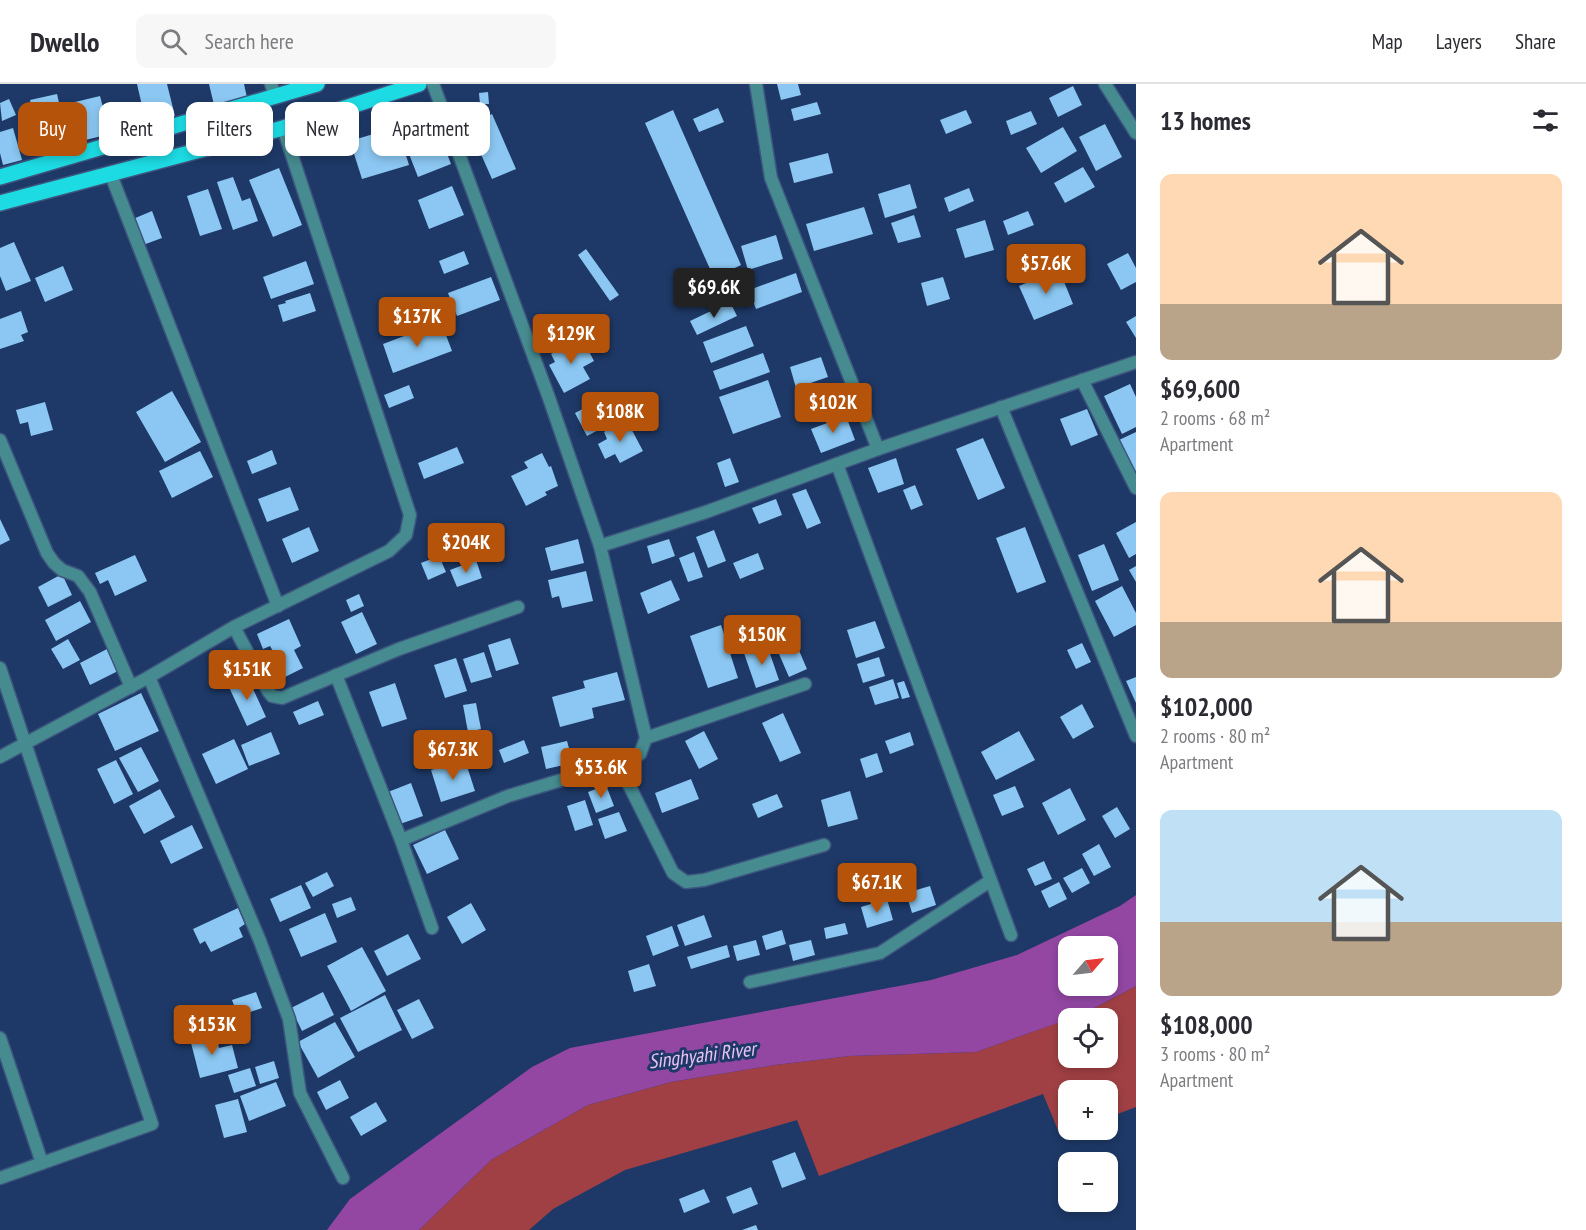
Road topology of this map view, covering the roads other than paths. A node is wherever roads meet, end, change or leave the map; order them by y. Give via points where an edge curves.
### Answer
1 (317, 84) edge
2 (419, 84) edge
3 (433, 84) edge
4 (756, 84) edge
5 (1105, 84) edge
6 (273, 90) edge
7 (283, 128) junction
8 (1136, 133) edge
9 (111, 175) junction
10 (0, 177) edge
11 (0, 203) edge
12 (1136, 362) edge
13 (1082, 380) junction
14 (1001, 407) junction
15 (0, 440) edge
16 (878, 449) junction
17 (837, 464) junction
18 (1136, 488) edge
19 (600, 546) junction
20 (278, 606) junction
21 (518, 607) dead end
22 (234, 627) junction
23 (0, 668) edge
24 (336, 675) junction
25 (149, 677) junction
26 (805, 684) dead end
27 (131, 687) junction
28 (1136, 736) edge
29 (646, 738) junction
30 (26, 744) junction
31 (0, 757) edge
32 (618, 763) junction
33 (401, 840) junction
34 (824, 845) dead end
35 (990, 881) junction
36 (432, 928) dead end
37 (1011, 935) dead end
38 (750, 982) dead end
39 (0, 1038) edge
40 (42, 1163) junction
41 (0, 1178) edge
42 (343, 1178) dead end

1 - 6 main road
2 - 7 main road
3 - 19 street
4 - 16 street via 771,178
5 - 8 street
6 - 10 main road
7 - 9 main road
7 - 20 street via 410,515 406,535 389,550
9 - 11 main road
9 - 20 street
12 - 13 street
13 - 14 street
13 - 18 street
14 - 16 street
14 - 28 street
15 - 27 street via 47,553 62,570 78,576 90,592
16 - 17 street
17 - 19 street
17 - 35 street
19 - 29 street
20 - 22 street
21 - 24 street
22 - 24 street via 272,696 282,698
22 - 25 street
23 - 30 street
24 - 33 street
25 - 27 street
25 - 42 street via 290,1019 300,1093
26 - 29 street
27 - 30 street
29 - 32 street via 640,754
30 - 31 street
30 - 40 street via 152,1124
32 - 33 street via 508,796
32 - 34 street via 674,873 686,882
33 - 36 street
35 - 37 street
35 - 38 street via 879,953
39 - 40 street
40 - 41 street

